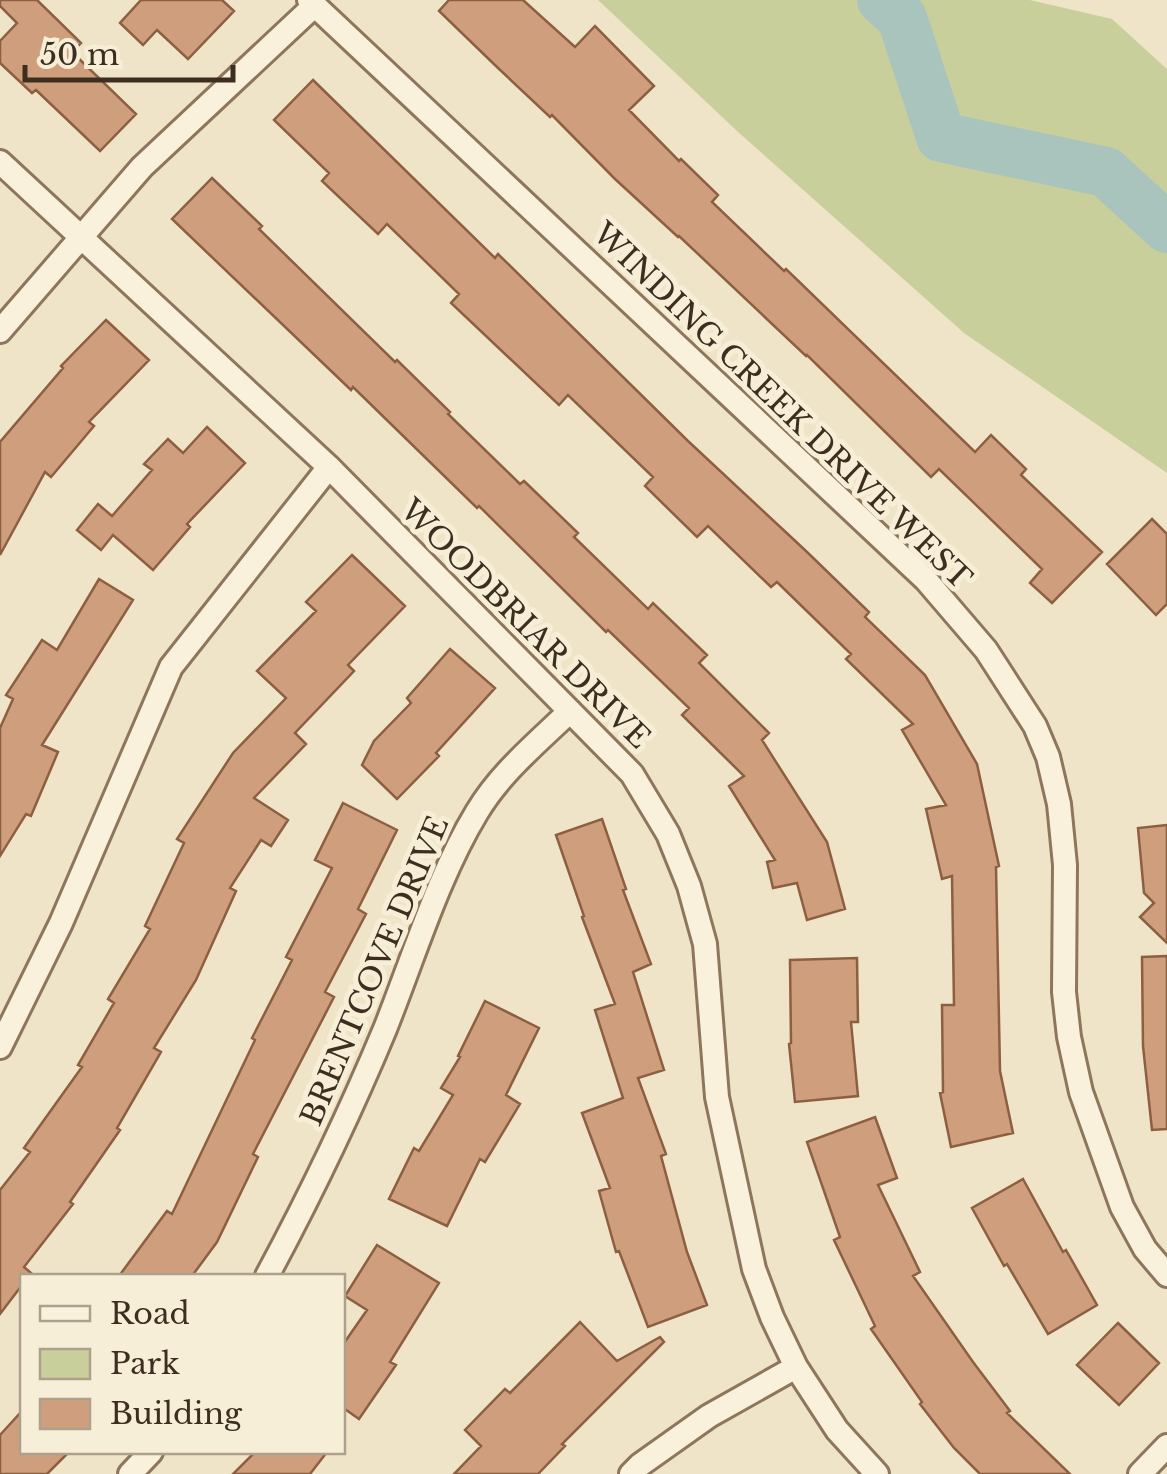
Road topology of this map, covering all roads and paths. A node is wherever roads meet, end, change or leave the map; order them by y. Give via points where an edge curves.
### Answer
1 (312, 3) edge
2 (0, 162) edge
3 (81, 236) junction
4 (0, 331) edge
5 (329, 467) junction
6 (570, 711) junction
7 (0, 1047) edge
8 (268, 1274) edge
9 (1167, 1275) edge
10 (796, 1367) junction
11 (1167, 1446) edge
12 (149, 1454) edge
13 (130, 1474) edge
14 (632, 1474) edge
15 (876, 1474) edge
16 (1140, 1474) edge

1 - 3 street via 142,167
1 - 9 street, WINDING CREEK DRIVE WEST via 926,580 986,650 1035,726 1055,788 1065,865 1064,992 1081,1092 1122,1207
2 - 3 street, WOODBRIAR DRIVE
3 - 4 street
3 - 5 street, WOODBRIAR DRIVE
5 - 6 street, WOODBRIAR DRIVE
5 - 7 street via 170,666 61,923
6 - 8 street, BRENTCOVE DRIVE via 509,769 478,811 306,1203
6 - 10 street, WOODBRIAR DRIVE via 632,774 690,886 705,944 717,1097 754,1270
10 - 14 street via 708,1416
10 - 15 street, WOODBRIAR DRIVE
11 - 16 street
12 - 13 street

